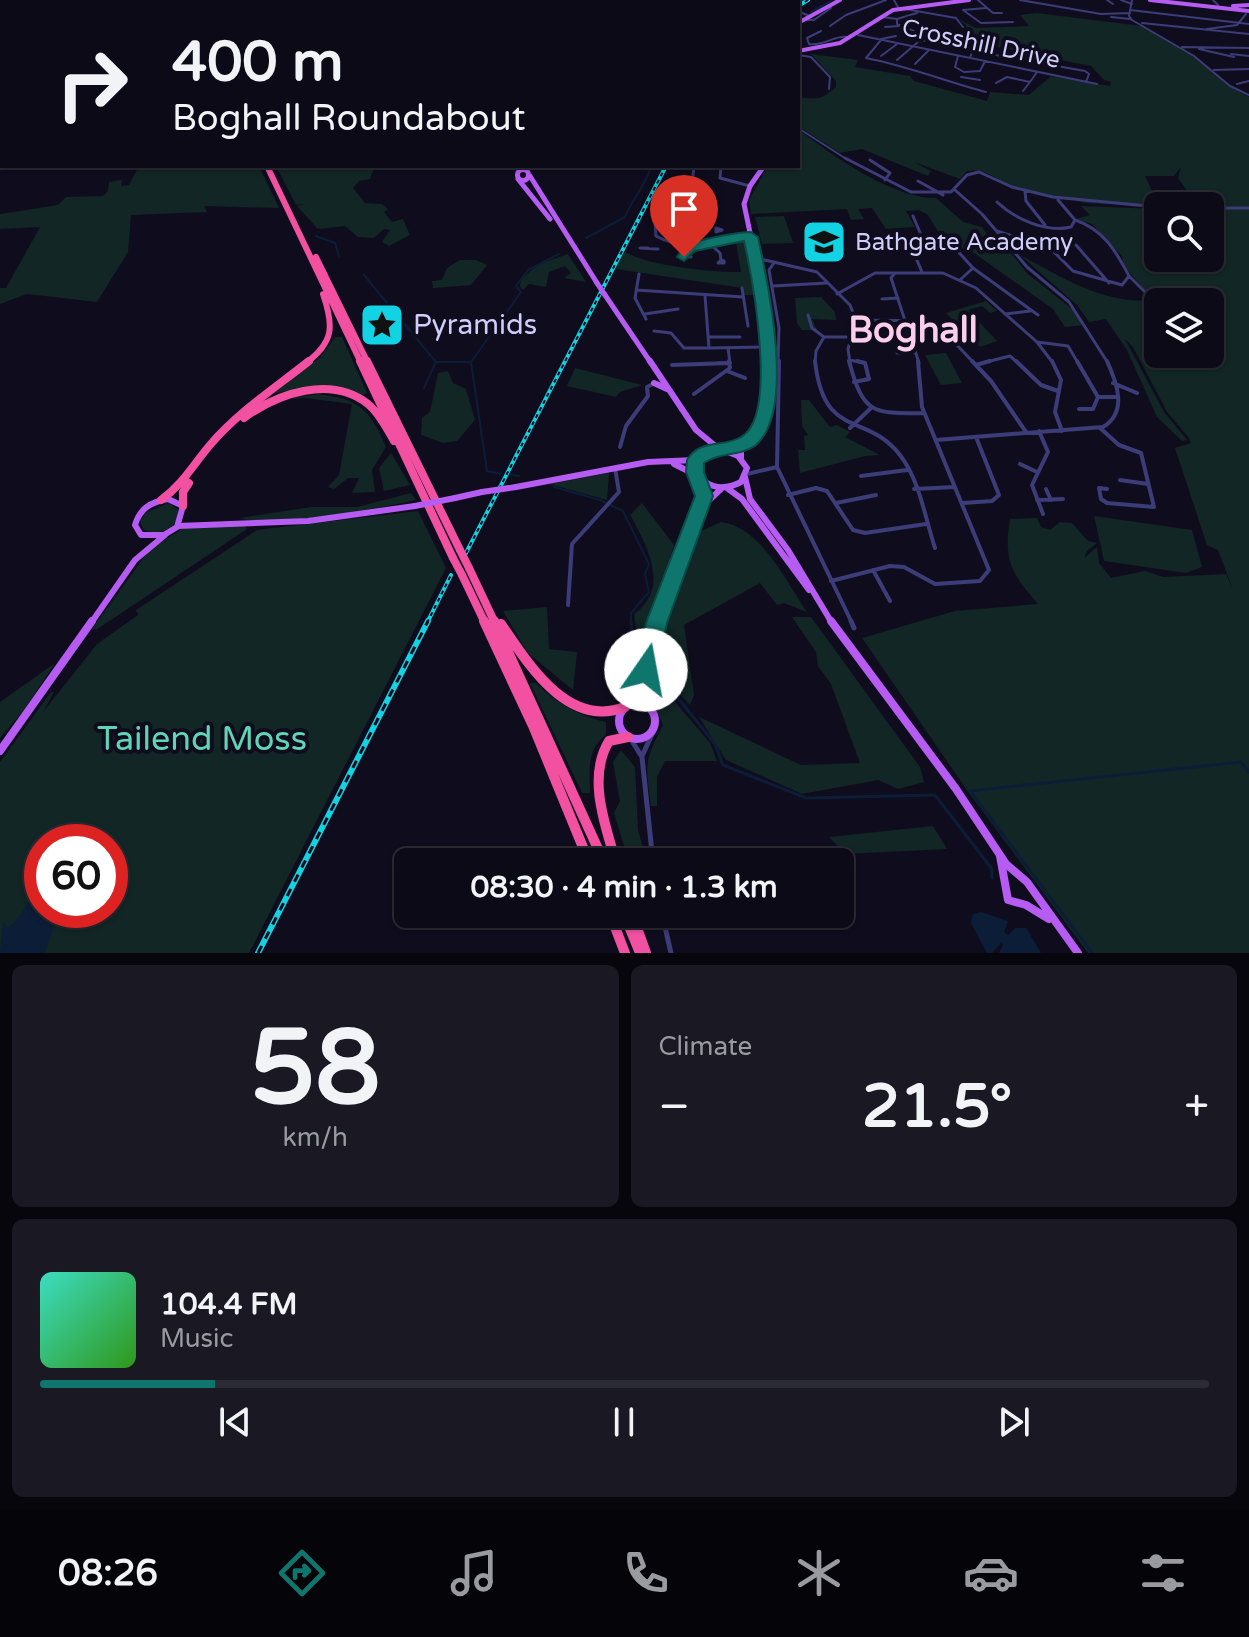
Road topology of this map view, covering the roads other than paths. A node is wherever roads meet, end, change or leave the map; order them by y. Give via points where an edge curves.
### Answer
1 (840, 0) edge
2 (886, 0) edge
3 (894, 0) edge
4 (969, 0) edge
5 (978, 0) edge
6 (1020, 0) edge
7 (1107, 0) edge
8 (1121, 0) edge
9 (1150, 0) edge
10 (1213, 0) edge
11 (945, 1) edge
12 (1132, 2) edge
13 (1171, 2) edge
14 (1113, 4) dead end
15 (1240, 4) edge
16 (830, 5) junction
17 (1218, 5) junction
18 (1230, 7) junction
19 (900, 8) junction
20 (986, 8) junction
21 (1248, 10) edge
22 (918, 12) junction
23 (1130, 12) junction
24 (802, 13) edge
25 (1002, 13) dead end
26 (1179, 15) junction
27 (810, 16) junction
28 (882, 17) junction
29 (1111, 17) dead end
30 (897, 19) junction
31 (1130, 19) junction
32 (801, 21) edge
33 (979, 22) junction
34 (1014, 22) dead end
35 (1240, 22) junction
36 (972, 24) dead end
37 (1139, 24) junction
38 (1249, 24) edge
39 (830, 26) dead end
40 (899, 26) junction
41 (885, 27) dead end
42 (963, 27) dead end
43 (1207, 30) junction
44 (821, 31) dead end
45 (1249, 34) edge
46 (858, 35) junction
47 (896, 36) dead end
48 (943, 37) junction
49 (850, 38) junction
50 (965, 39) dead end
51 (880, 40) junction
52 (897, 44) junction
53 (913, 46) junction
54 (1197, 47) junction
55 (1180, 48) junction
56 (1249, 48) edge
57 (929, 50) junction
58 (800, 53) edge
59 (800, 54) edge
60 (1220, 54) junction
61 (881, 56) dead end
62 (958, 56) junction
63 (1249, 56) edge
64 (1234, 57) dead end
65 (970, 58) junction
66 (897, 60) dead end
67 (985, 61) junction
68 (915, 64) dead end
69 (1212, 70) junction
70 (1248, 70) edge
71 (964, 72) junction
72 (1037, 72) junction
73 (961, 77) junction
74 (980, 80) dead end
75 (1249, 81) edge
76 (1030, 82) junction
77 (1086, 82) junction
78 (996, 83) dead end
79 (956, 84) junction
80 (1097, 84) dead end
81 (1237, 84) dead end
82 (829, 89) dead end
83 (1023, 91) dead end
84 (986, 92) dead end
85 (1249, 95) edge
86 (800, 129) edge
87 (870, 160) dead end
88 (271, 168) edge
89 (271, 168) edge
90 (515, 168) edge
91 (518, 168) edge
92 (694, 168) edge
93 (721, 168) edge
94 (763, 168) edge
95 (528, 174) junction
96 (517, 177) junction
97 (885, 180) junction
98 (918, 181) dead end
99 (671, 183) dead end
100 (691, 184) junction
101 (750, 186) junction
102 (955, 190) junction
103 (1025, 191) junction
104 (671, 193) dead end
105 (943, 195) junction
106 (1056, 198) junction
107 (676, 201) junction
108 (997, 202) dead end
109 (1144, 207) edge
110 (1224, 208) edge
111 (1249, 208) edge
112 (288, 209) junction
113 (665, 215) junction
114 (913, 216) dead end
115 (675, 219) dead end
116 (1075, 220) junction
117 (1045, 225) junction
118 (996, 230) junction
119 (720, 232) dead end
120 (563, 233) junction
121 (1007, 234) junction
122 (751, 237) junction
123 (907, 237) dead end
124 (724, 238) junction
125 (1002, 238) junction
126 (665, 243) junction
127 (711, 245) junction
128 (1076, 245) dead end
129 (953, 246) dead end
130 (690, 247) junction
131 (648, 248) dead end
132 (914, 252) junction
133 (688, 254) dead end
134 (756, 258) junction
135 (721, 260) dead end
136 (774, 263) junction
137 (973, 268) junction
138 (922, 272) junction
139 (895, 273) junction
140 (639, 274) dead end
141 (1129, 276) junction
142 (961, 279) junction
143 (827, 283) junction
144 (1109, 283) junction
145 (773, 286) junction
146 (742, 288) dead end
147 (636, 290) junction
148 (1144, 291) edge
149 (837, 294) junction
150 (705, 296) junction
151 (743, 297) junction
152 (898, 298) junction
153 (882, 299) dead end
154 (678, 309) dead end
155 (1032, 311) junction
156 (1005, 314) junction
157 (808, 315) dead end
158 (1038, 315) dead end
159 (856, 320) junction
160 (905, 321) junction
161 (747, 326) dead end
162 (654, 331) dead end
163 (708, 337) junction
164 (740, 337) dead end
165 (824, 337) junction
166 (851, 337) junction
167 (1037, 342) junction
168 (769, 347) junction
169 (709, 348) junction
170 (728, 348) junction
171 (915, 352) junction
172 (897, 353) dead end
173 (849, 360) junction
174 (730, 363) junction
175 (976, 365) junction
176 (676, 366) dead end
177 (727, 371) junction
178 (661, 377) junction
179 (745, 378) dead end
180 (854, 382) junction
181 (654, 383) junction
182 (1113, 383) junction
183 (670, 391) junction
184 (1058, 391) junction
185 (1137, 393) dead end
186 (698, 394) dead end
187 (1098, 397) junction
188 (1117, 397) junction
189 (871, 408) junction
190 (1079, 409) dead end
191 (925, 413) junction
192 (850, 428) junction
193 (1100, 428) junction
194 (1039, 431) junction
195 (1062, 431) junction
196 (1026, 432) junction
197 (699, 433) junction
198 (976, 437) junction
199 (936, 440) junction
200 (747, 443) junction
201 (620, 447) dead end
202 (721, 449) junction
203 (697, 458) junction
204 (743, 461) junction
205 (670, 463) junction
206 (1020, 464) dead end
207 (767, 467) junction
208 (777, 467) junction
209 (615, 468) junction
210 (907, 470) junction
211 (1037, 472) junction
212 (746, 476) junction
213 (861, 476) dead end
214 (698, 478) junction
215 (1120, 480) dead end
216 (1148, 484) junction
217 (956, 487) junction
218 (724, 488) junction
219 (914, 489) junction
220 (1046, 489) dead end
221 (1107, 489) dead end
222 (788, 495) junction
223 (876, 495) dead end
224 (426, 497) junction
225 (1063, 499) dead end
226 (161, 500) junction
227 (1037, 500) junction
228 (1051, 500) junction
229 (836, 503) junction
230 (962, 503) junction
231 (184, 510) junction
232 (699, 511) junction
233 (1043, 514) dead end
234 (201, 521) junction
235 (926, 524) junction
236 (178, 526) junction
237 (136, 530) junction
238 (165, 535) junction
239 (935, 548) dead end
240 (457, 554) junction
241 (135, 560) junction
242 (873, 570) junction
243 (465, 571) junction
244 (831, 581) junction
245 (890, 598) dead end
246 (816, 599) junction
247 (485, 600) junction
248 (568, 605) dead end
249 (854, 628) dead end
250 (644, 681) junction
251 (627, 706) junction
252 (650, 708) junction
253 (654, 730) junction
254 (629, 737) junction
255 (0, 751) edge
256 (642, 757) junction
257 (997, 845) junction
258 (583, 848) edge
259 (598, 848) edge
260 (613, 848) edge
261 (652, 848) edge
262 (1018, 877) junction
263 (1006, 879) junction
264 (1032, 892) junction
265 (1026, 905) junction
266 (1059, 927) junction
267 (615, 928) edge
268 (630, 928) edge
269 (637, 928) edge
270 (665, 928) edge
271 (625, 953) edge
272 (640, 953) edge
273 (646, 953) edge
274 (671, 953) edge
275 (1078, 953) edge

1 - 16 main road
2 - 39 street
3 - 19 street
4 - 11 main road
5 - 20 street
6 - 23 street via 1101,14
7 - 14 street
8 - 12 street
9 - 13 main road
10 - 17 street
11 - 19 main road
12 - 23 street
13 - 17 main road
13 - 26 street
15 - 18 main road
15 - 21 main road
15 - 21 street
16 - 27 main road
16 - 32 street via 817,19
17 - 18 main road
18 - 21 street
19 - 22 street
19 - 28 main road
20 - 25 street
20 - 33 street via 963,10
21 - 35 street
22 - 30 street
22 - 42 street via 956,18
23 - 26 street
23 - 31 street
24 - 27 street
26 - 35 street
27 - 32 main road
28 - 30 street
28 - 46 main road
29 - 31 street
30 - 40 street
31 - 37 street
33 - 34 street
33 - 36 street
35 - 38 street
35 - 43 street
37 - 43 street
37 - 55 street
40 - 41 street
40 - 48 street
43 - 45 street
44 - 49 street via 807,38 809,44 823,46 841,36
46 - 49 main road
46 - 51 street, Crosshill Drive
47 - 51 street
48 - 50 street
48 - 53 street
49 - 58 main road
51 - 52 street, Crosshill Drive
51 - 79 street via 866,58
52 - 53 street, Crosshill Drive
52 - 61 street
53 - 57 street, Crosshill Drive
53 - 66 street
54 - 55 street
54 - 56 street
54 - 60 street
55 - 69 street
57 - 62 street, Crosshill Drive
57 - 68 street
59 - 82 street via 811,57 830,77
60 - 63 street
60 - 64 street
62 - 65 street, Crosshill Drive
62 - 71 street via 955,67
65 - 67 street, Crosshill Drive
65 - 77 street via 974,49 1085,71
67 - 71 street via 980,71
67 - 72 street, Crosshill Drive
69 - 70 street
69 - 85 street
71 - 73 street
72 - 76 street
72 - 77 street, Crosshill Drive
73 - 74 street
73 - 79 street
75 - 81 street
76 - 78 street via 1007,77
76 - 83 street
77 - 80 street, Crosshill Drive
79 - 84 street
86 - 97 street
87 - 97 street via 890,173
88 - 112 highway
89 - 240 highway
90 - 96 main road
91 - 95 main road
92 - 100 street
93 - 101 street via 720,178
94 - 101 main road
95 - 96 main road
95 - 120 main road
96 - 120 main road
97 - 105 street via 909,192
98 - 105 street
99 - 100 street
100 - 107 street via 692,203
101 - 122 main road via 744,204
102 - 103 street via 969,173 978,172
102 - 105 street
102 - 118 street
103 - 106 street
103 - 117 street via 1026,201
104 - 107 street
106 - 109 street via 1103,207
106 - 116 street
107 - 113 street
108 - 117 street via 1007,214
110 - 111 street
112 - 224 highway
112 - 226 highway via 332,318 331,337 309,363 242,413 177,489
113 - 115 street
113 - 126 street via 653,230
114 - 132 street via 930,251
116 - 117 street via 1066,230
116 - 141 street via 1100,234 1122,258
118 - 121 street
118 - 125 street
119 - 124 street
120 - 178 main road, bridge
121 - 125 street
121 - 144 street via 1047,247 1069,269
122 - 124 street
122 - 134 main road
123 - 132 street
124 - 127 street
125 - 182 street via 1086,323
126 - 130 street
126 - 131 street via 657,252
127 - 130 street
127 - 135 street
128 - 144 street
129 - 137 street
130 - 133 street
132 - 138 street
134 - 136 street
134 - 168 main road
136 - 143 street via 812,269
136 - 145 street via 769,270
137 - 142 street
137 - 155 street
138 - 139 street
138 - 142 street
139 - 149 street via 865,275
139 - 152 street via 891,278
140 - 147 street
141 - 144 street via 1122,285
141 - 148 street
142 - 156 street
143 - 145 street
143 - 149 street
145 - 208 street via 779,328
146 - 151 street
147 - 150 street
147 - 154 street via 636,303 645,316
149 - 159 street via 850,305
150 - 151 street
150 - 163 street
151 - 161 street
152 - 153 street
152 - 160 street
155 - 156 street
155 - 158 street
156 - 167 street
157 - 165 street via 812,328
159 - 160 street
159 - 166 street
160 - 171 street
160 - 175 street via 934,321
162 - 169 street via 671,333 684,348
163 - 164 street
163 - 169 street
165 - 166 street
165 - 192 street via 814,359 821,395 830,412
166 - 173 street
167 - 184 street via 1060,372
167 - 187 street via 1065,343
168 - 170 street
168 - 200 main road via 765,414
169 - 170 street
170 - 174 street
171 - 172 street
171 - 191 street
173 - 180 street
173 - 180 street via 865,363 869,379
174 - 176 street
174 - 177 street
175 - 184 street via 1010,356 1041,385
175 - 196 street
177 - 179 street
177 - 186 street
178 - 181 street
178 - 183 main road
180 - 189 street via 859,397
181 - 183 main road
181 - 201 street via 626,426
182 - 185 street
182 - 188 street
183 - 197 main road
184 - 195 street via 1055,412
187 - 188 street
187 - 190 street via 1093,409
188 - 193 street via 1117,412
189 - 191 street via 897,415
189 - 192 street
191 - 199 street
192 - 210 street via 891,445
193 - 195 street
193 - 216 street via 1119,445 1139,450
194 - 195 street
194 - 196 street
194 - 211 street via 1048,452
196 - 198 street
197 - 202 main road
197 - 203 main road
198 - 199 street
198 - 230 street via 999,495 992,501
199 - 217 street
200 - 202 main road
200 - 204 main road via 741,451
202 - 203 main road
202 - 204 main road
203 - 205 main road
203 - 214 main road
204 - 207 street
204 - 212 main road
205 - 209 main road
205 - 214 main road
206 - 211 street
207 - 208 street
207 - 212 street
208 - 222 street
209 - 234 main road, bridge via 415,506 301,521
209 - 248 street via 620,487 572,544
210 - 213 street
210 - 219 street
211 - 227 street via 1032,482
212 - 218 main road
212 - 246 main road via 750,499
214 - 218 main road
214 - 232 main road via 704,496
215 - 216 street
216 - 221 street via 1154,507 1150,509 1107,503 1099,488
217 - 219 street
217 - 230 street
218 - 232 main road
218 - 246 main road via 742,499
219 - 235 street
220 - 228 street
222 - 229 street via 821,489
222 - 244 street
223 - 229 street
224 - 231 highway via 372,408 349,395 317,390 265,404 236,425 186,487
224 - 240 highway
225 - 228 street
226 - 231 main road via 174,500
226 - 237 main road via 140,513
227 - 228 street
227 - 233 street
229 - 235 street via 849,526 865,533
230 - 242 street via 987,563 986,578 935,584 904,567
231 - 234 main road
231 - 236 main road
232 - 250 main road via 656,623
234 - 236 main road
235 - 239 street
236 - 238 main road
237 - 238 main road via 148,537
237 - 241 main road via 140,548
238 - 241 main road
240 - 243 highway, bridge
241 - 255 main road
242 - 244 street
242 - 245 street
243 - 247 highway
243 - 258 highway
244 - 249 street
246 - 257 main road
247 - 251 highway via 525,660 557,693 600,716
247 - 259 highway
250 - 251 main road
250 - 252 main road
251 - 252 main road
251 - 254 main road via 618,722
252 - 253 main road via 656,718
253 - 254 main road via 646,737
253 - 256 street
254 - 256 street
254 - 260 highway via 609,741 599,761
256 - 261 street
257 - 262 main road
257 - 263 main road
262 - 263 main road
262 - 264 main road
263 - 265 main road via 1008,900
264 - 265 main road
264 - 266 main road
265 - 266 main road
266 - 275 main road
267 - 271 highway
268 - 272 highway
269 - 273 highway
270 - 274 street

